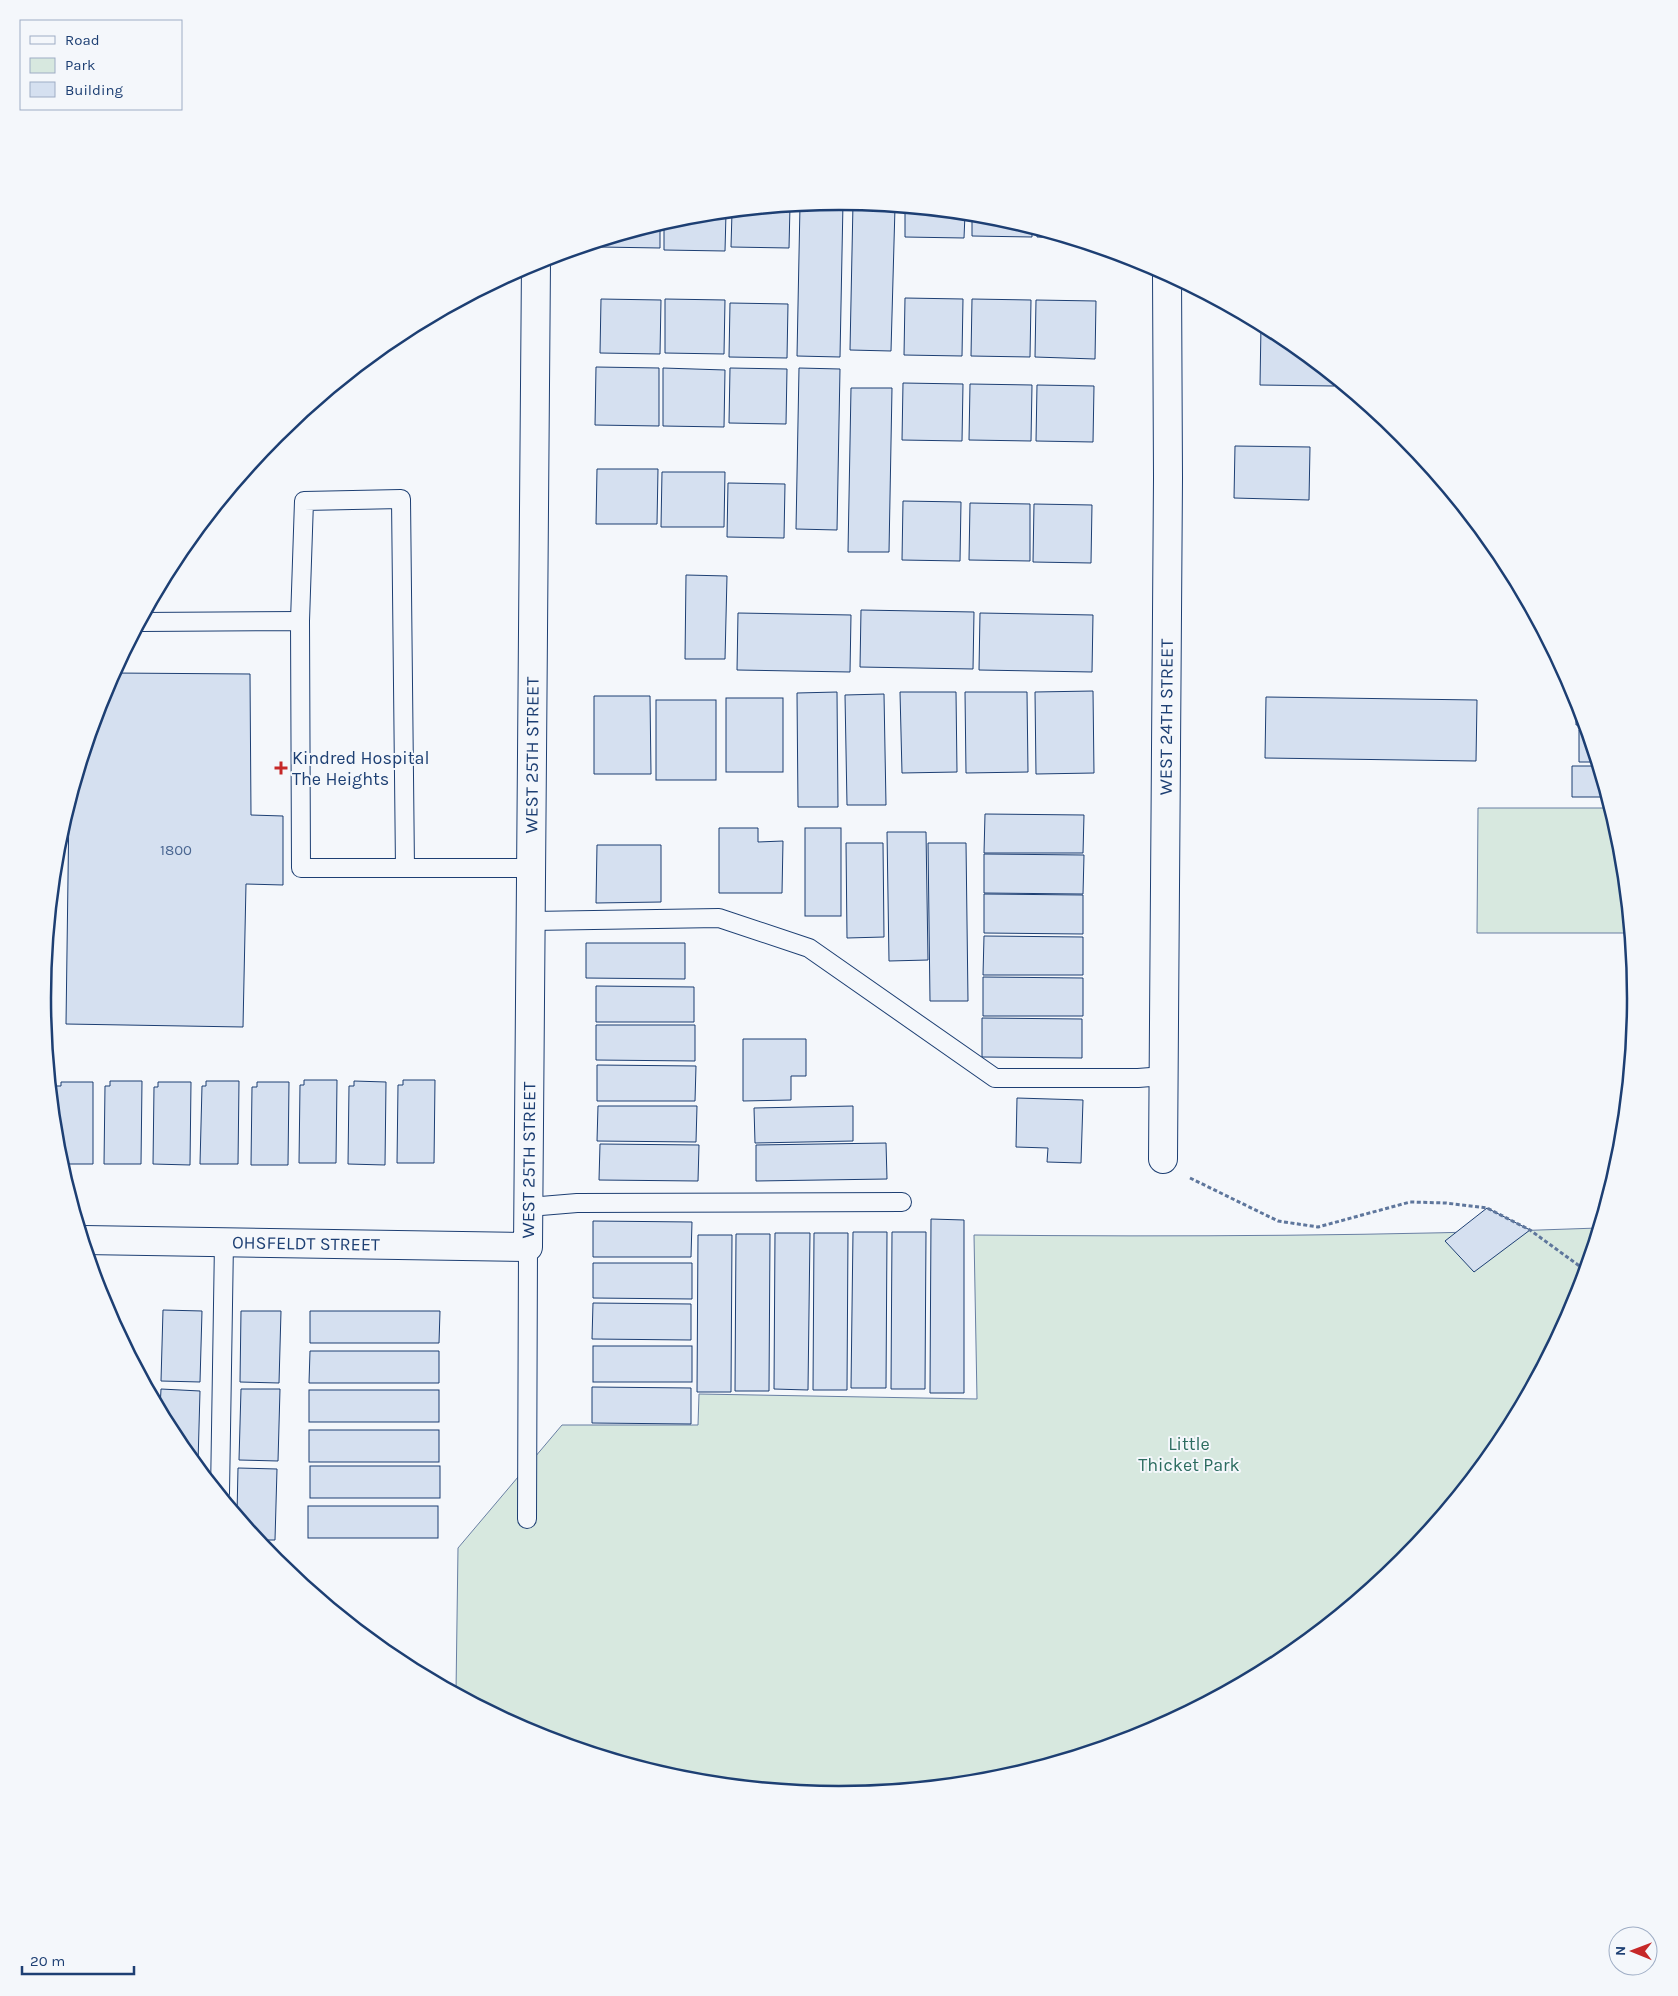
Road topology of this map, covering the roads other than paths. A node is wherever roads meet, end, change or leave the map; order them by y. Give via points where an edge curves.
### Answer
1 (536, 271) edge
2 (1167, 282) edge
3 (300, 621) junction
4 (147, 622) edge
5 (405, 868) junction
6 (531, 868) junction
7 (531, 921) junction
8 (1164, 1076) junction
9 (1163, 1159) road end
10 (902, 1202) dead end
11 (529, 1207) junction
12 (90, 1240) edge
13 (224, 1242) junction
14 (528, 1247) junction
15 (220, 1485) edge
16 (527, 1519) dead end

1 - 6 street, WEST 25TH STREET
2 - 8 street, WEST 24TH STREET
3 - 4 lane
3 - 5 lane via 301,868
3 - 5 lane via 304,501 401,499
5 - 6 lane
6 - 7 street, WEST 25TH STREET
7 - 8 lane via 720,918 809,948 995,1078
7 - 11 street, WEST 25TH STREET
8 - 9 street, WEST 24TH STREET
10 - 11 lane via 577,1203
11 - 14 street, WEST 25TH STREET
12 - 13 street, OHSFELDT STREET
13 - 14 street, OHSFELDT STREET
13 - 15 lane
14 - 16 lane

